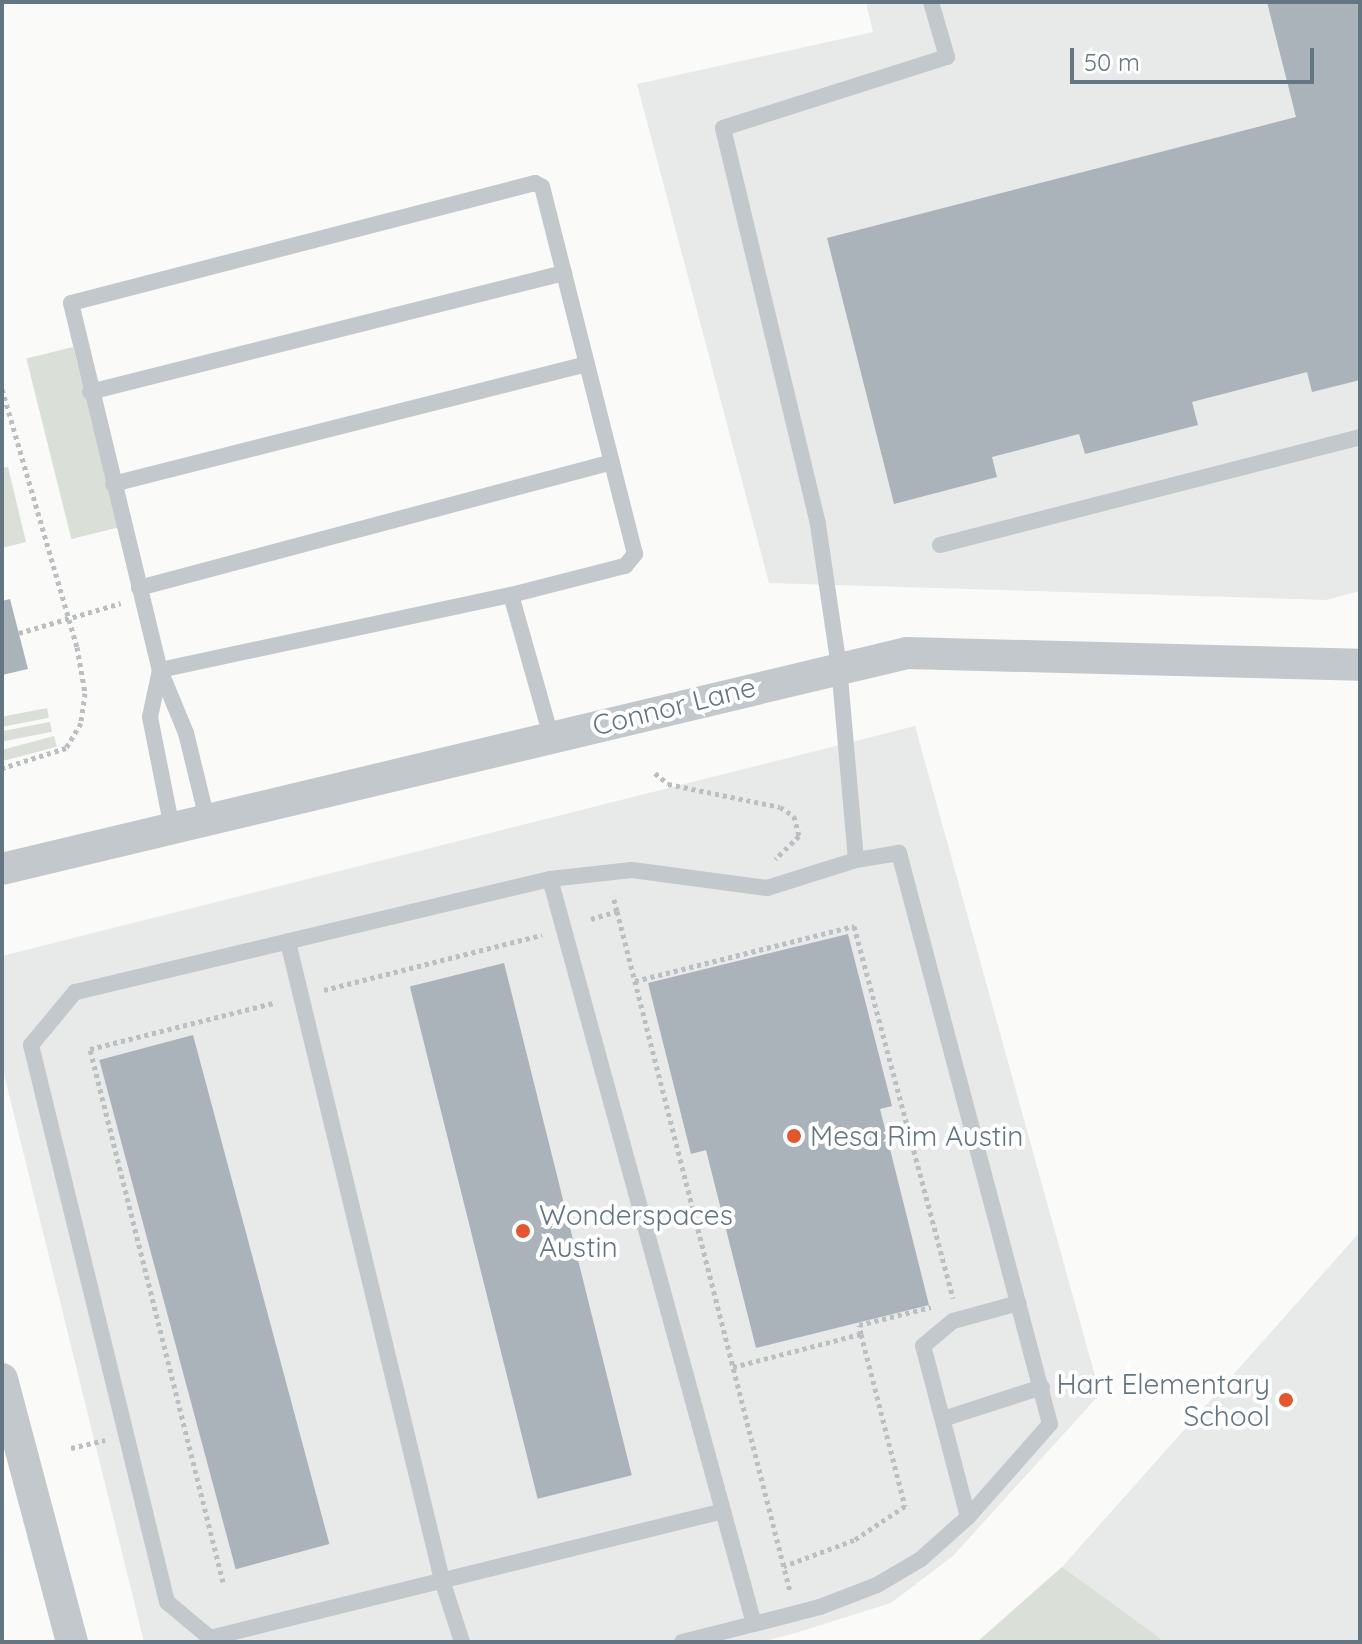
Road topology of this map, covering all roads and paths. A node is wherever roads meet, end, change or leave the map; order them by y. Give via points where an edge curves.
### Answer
1 (931, 2) edge
2 (564, 273) junction
3 (587, 364) junction
4 (2, 389) edge
5 (90, 392) junction
6 (1360, 437) edge
7 (611, 462) junction
8 (113, 484) junction
9 (940, 545) dead end
10 (141, 593) junction
11 (511, 595) junction
12 (66, 616) junction
13 (19, 633) dead end
14 (1360, 665) edge
15 (839, 667) junction
16 (160, 670) junction
17 (551, 736) junction
18 (2, 768) edge
19 (655, 773) dead end
20 (207, 819) junction
21 (172, 828) junction
22 (856, 860) junction
23 (773, 867) dead end
24 (2, 869) edge
25 (550, 879) junction
26 (612, 894) dead end
27 (617, 911) junction
28 (591, 919) dead end
29 (543, 934) dead end
30 (288, 942) junction
31 (635, 981) junction
32 (324, 990) dead end
33 (273, 1003) dead end
34 (1019, 1303) junction
35 (861, 1334) junction
36 (733, 1367) junction
37 (2, 1379) edge
38 (1042, 1387) junction
39 (943, 1419) junction
40 (106, 1440) dead end
41 (71, 1448) dead end
42 (723, 1511) junction
43 (968, 1517) junction
44 (784, 1566) junction
45 (442, 1580) junction
46 (223, 1582) dead end
47 (790, 1591) dead end
48 (754, 1624) junction
49 (72, 1642) edge
50 (462, 1642) edge
51 (682, 1642) edge

1 - 15 lane via 947,57 723,128 818,524
2 - 3 lane
2 - 5 lane
2 - 5 lane via 542,187 535,183 76,300 69,310
3 - 7 lane
3 - 8 lane
4 - 12 path
5 - 8 lane
6 - 9 lane
7 - 10 lane
7 - 11 lane via 635,554 630,562
8 - 10 lane
10 - 12 path
10 - 16 lane
11 - 16 lane
11 - 17 lane
12 - 13 path
12 - 18 path via 85,693 81,723 66,748
14 - 15 street, Connor Lane via 974,652 907,653
15 - 17 street, Connor Lane
15 - 22 lane
16 - 20 lane via 186,733
16 - 21 lane via 150,717
17 - 20 street, Connor Lane
19 - 23 path via 668,784 780,807 794,816 799,836 777,855
20 - 21 street, Connor Lane
21 - 24 street, Connor Lane
22 - 25 lane via 767,888 632,870
22 - 34 lane via 899,853
25 - 30 lane
25 - 42 lane
26 - 27 path
27 - 28 path
27 - 31 path
29 - 32 path
30 - 45 lane
30 - 45 lane via 75,992 31,1045 167,1602 210,1638
31 - 35 path via 854,926 953,1301 859,1325
31 - 36 path
33 - 46 path via 90,1049
34 - 38 lane
34 - 39 lane via 953,1321 923,1346
35 - 36 path
35 - 44 path via 905,1506 854,1540
36 - 44 path
37 - 49 street
38 - 39 lane
38 - 43 lane via 1050,1424
39 - 43 lane
40 - 41 path
42 - 45 lane
42 - 48 lane
43 - 48 lane via 921,1559 877,1585
44 - 47 path
45 - 50 lane
48 - 51 lane

